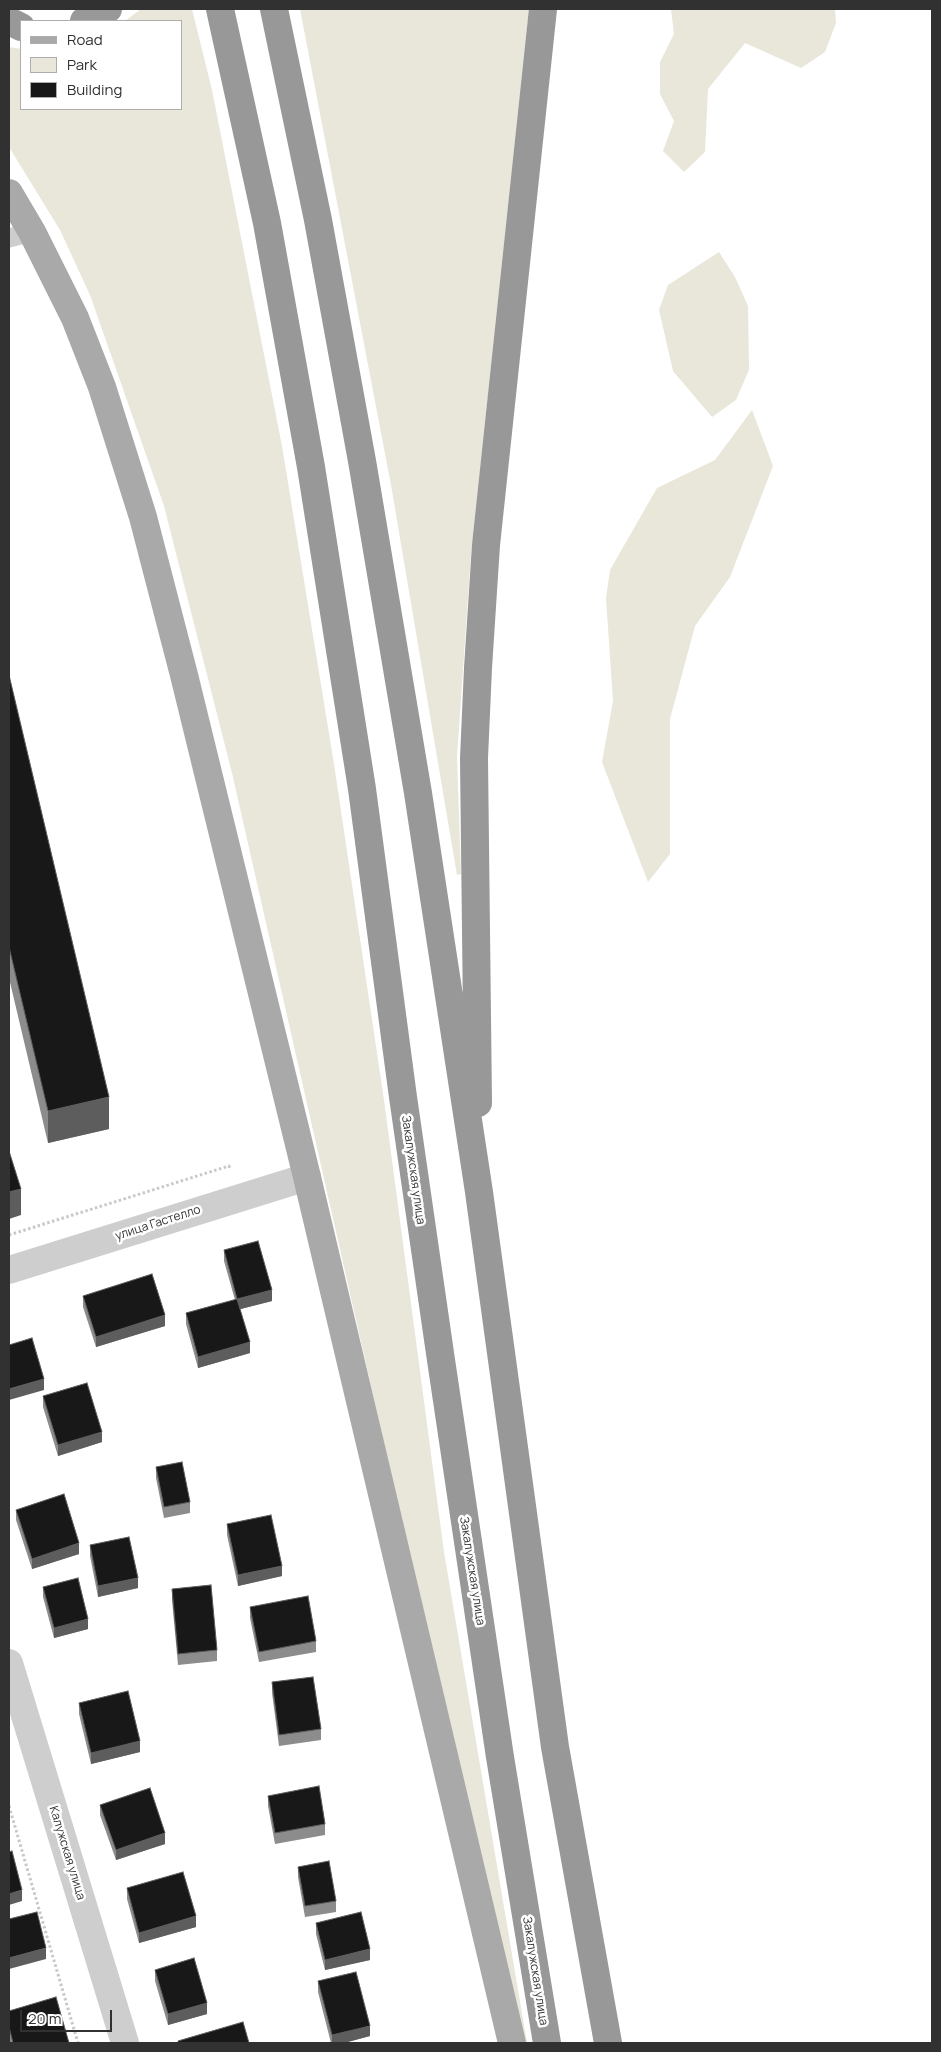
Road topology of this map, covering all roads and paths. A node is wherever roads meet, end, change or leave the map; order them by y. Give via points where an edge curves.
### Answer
1 (108, 9) edge
2 (220, 9) edge
3 (274, 9) edge
4 (543, 9) edge
5 (86, 20) edge
6 (9, 193) edge
7 (20, 235) edge
8 (307, 1177) junction
9 (479, 1192) junction
10 (9, 1270) edge
11 (9, 1663) edge
12 (9, 1806) edge
13 (78, 2043) edge
14 (125, 2043) edge
15 (512, 2043) edge
16 (547, 2043) edge
17 (608, 2043) edge

1 - 5 highway
2 - 16 highway, Закалужская улица via 267,223 311,467 362,789 403,1097 500,1757
3 - 9 highway via 318,220 362,461 418,794
4 - 9 highway via 486,545 478,677 474,758
6 - 7 main road
7 - 8 main road via 82,336 102,387 143,517
8 - 10 street, улица Гастелло
8 - 15 main road
9 - 17 highway via 556,1747
11 - 14 street, Калужская улица
12 - 13 path

